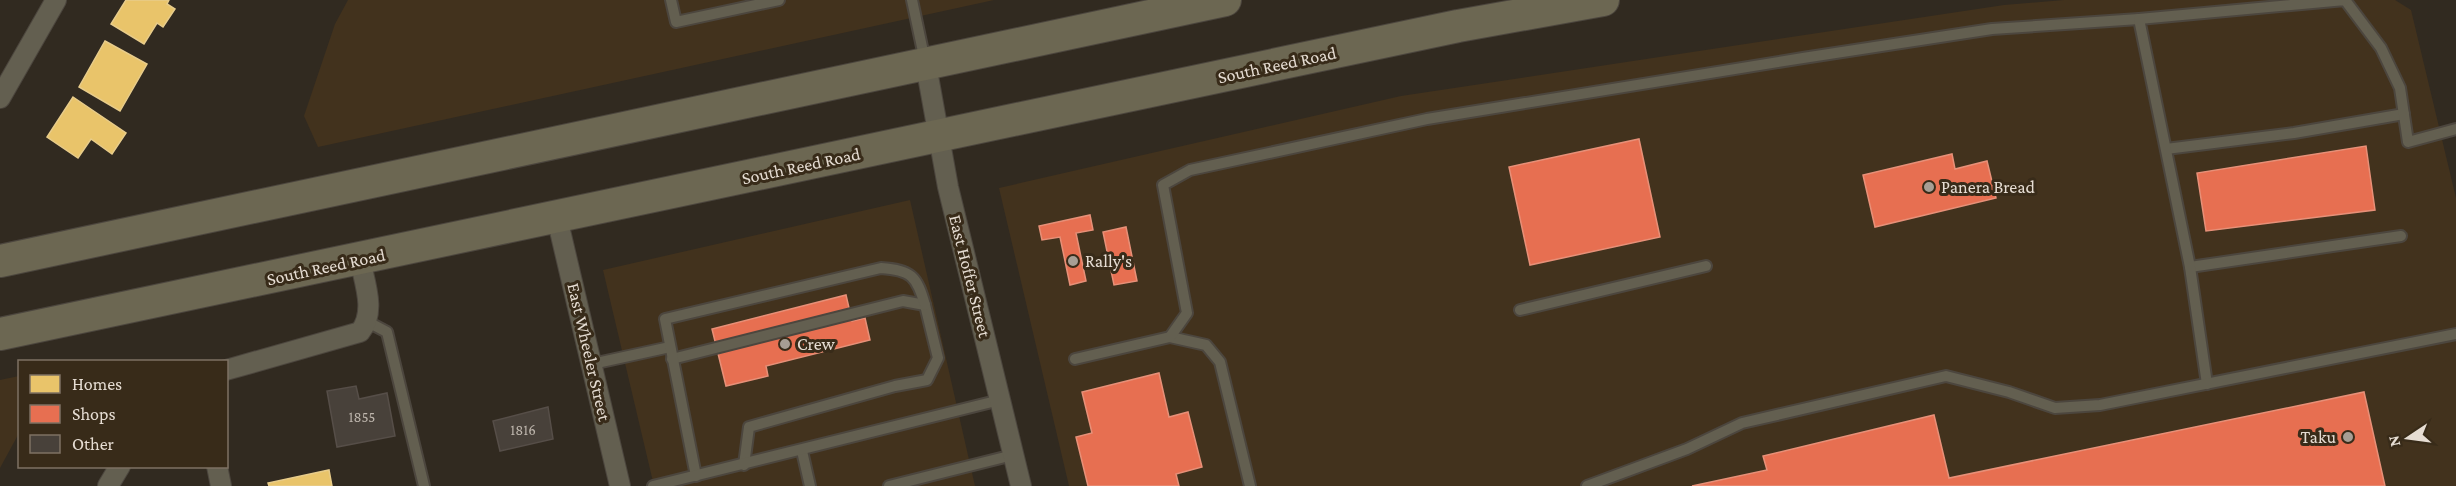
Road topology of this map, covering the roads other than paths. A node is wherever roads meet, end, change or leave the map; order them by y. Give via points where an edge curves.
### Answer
1 (56, 0) edge
2 (672, 0) edge
3 (779, 0) edge
4 (912, 0) edge
5 (1225, 0) edge
6 (1603, 0) edge
7 (2139, 20) junction
8 (926, 65) junction
9 (0, 98) edge
10 (2404, 114) junction
11 (2456, 129) edge
12 (938, 137) junction
13 (2166, 149) junction
14 (557, 218) junction
15 (2401, 236) dead end
16 (360, 260) junction
17 (0, 261) edge
18 (1706, 266) dead end
19 (2190, 267) junction
20 (925, 304) junction
21 (1520, 310) dead end
22 (368, 322) junction
23 (0, 334) edge
24 (2456, 334) edge
25 (1170, 337) junction
26 (670, 347) junction
27 (672, 359) junction
28 (1075, 359) dead end
29 (592, 364) junction
30 (228, 369) edge
31 (2207, 384) junction
32 (1000, 400) junction
33 (802, 451) junction
34 (1013, 455) junction
35 (744, 465) junction
36 (119, 468) edge
37 (217, 468) edge
38 (696, 476) junction
39 (108, 486) edge
40 (221, 486) edge
41 (424, 486) edge
42 (620, 486) edge
43 (653, 486) edge
44 (810, 486) edge
45 (890, 486) edge
46 (1021, 486) edge
47 (1250, 486) edge
48 (1587, 486) edge

1 - 9 street
2 - 3 lane via 676,22
4 - 8 lane
5 - 8 main road
6 - 12 main road, South Reed Road via 1458,26
7 - 10 lane via 2345,0 2381,48 2400,88
7 - 13 lane
7 - 25 lane via 1992,28 1427,119 1190,170 1163,185 1187,313
8 - 12 street, East Hoffer Street
8 - 17 main road
10 - 11 lane via 2408,142
10 - 13 lane via 2264,138
12 - 14 main road, South Reed Road
12 - 32 street, East Hoffer Street
13 - 19 lane
14 - 16 main road, South Reed Road
14 - 29 street, East Wheeler Street
15 - 19 lane
16 - 22 street via 369,304
16 - 23 main road, South Reed Road
18 - 21 lane
19 - 31 lane
20 - 26 lane via 920,285 901,269 881,268 665,319
20 - 27 lane via 903,301
20 - 35 lane via 938,358 927,380 749,427
22 - 30 street via 360,332
22 - 41 lane via 387,333
24 - 31 lane
25 - 28 lane
25 - 47 lane via 1206,345 1220,363
26 - 27 lane
26 - 29 lane
27 - 38 lane
29 - 42 street, East Wheeler Street
31 - 48 lane via 2100,405 2055,408 1946,376 1742,423 1688,449
32 - 33 lane
32 - 34 street, East Hoffer Street
33 - 35 lane
33 - 44 lane
34 - 45 lane
34 - 46 street, East Hoffer Street
35 - 38 lane
36 - 39 street
37 - 40 street
38 - 43 lane

